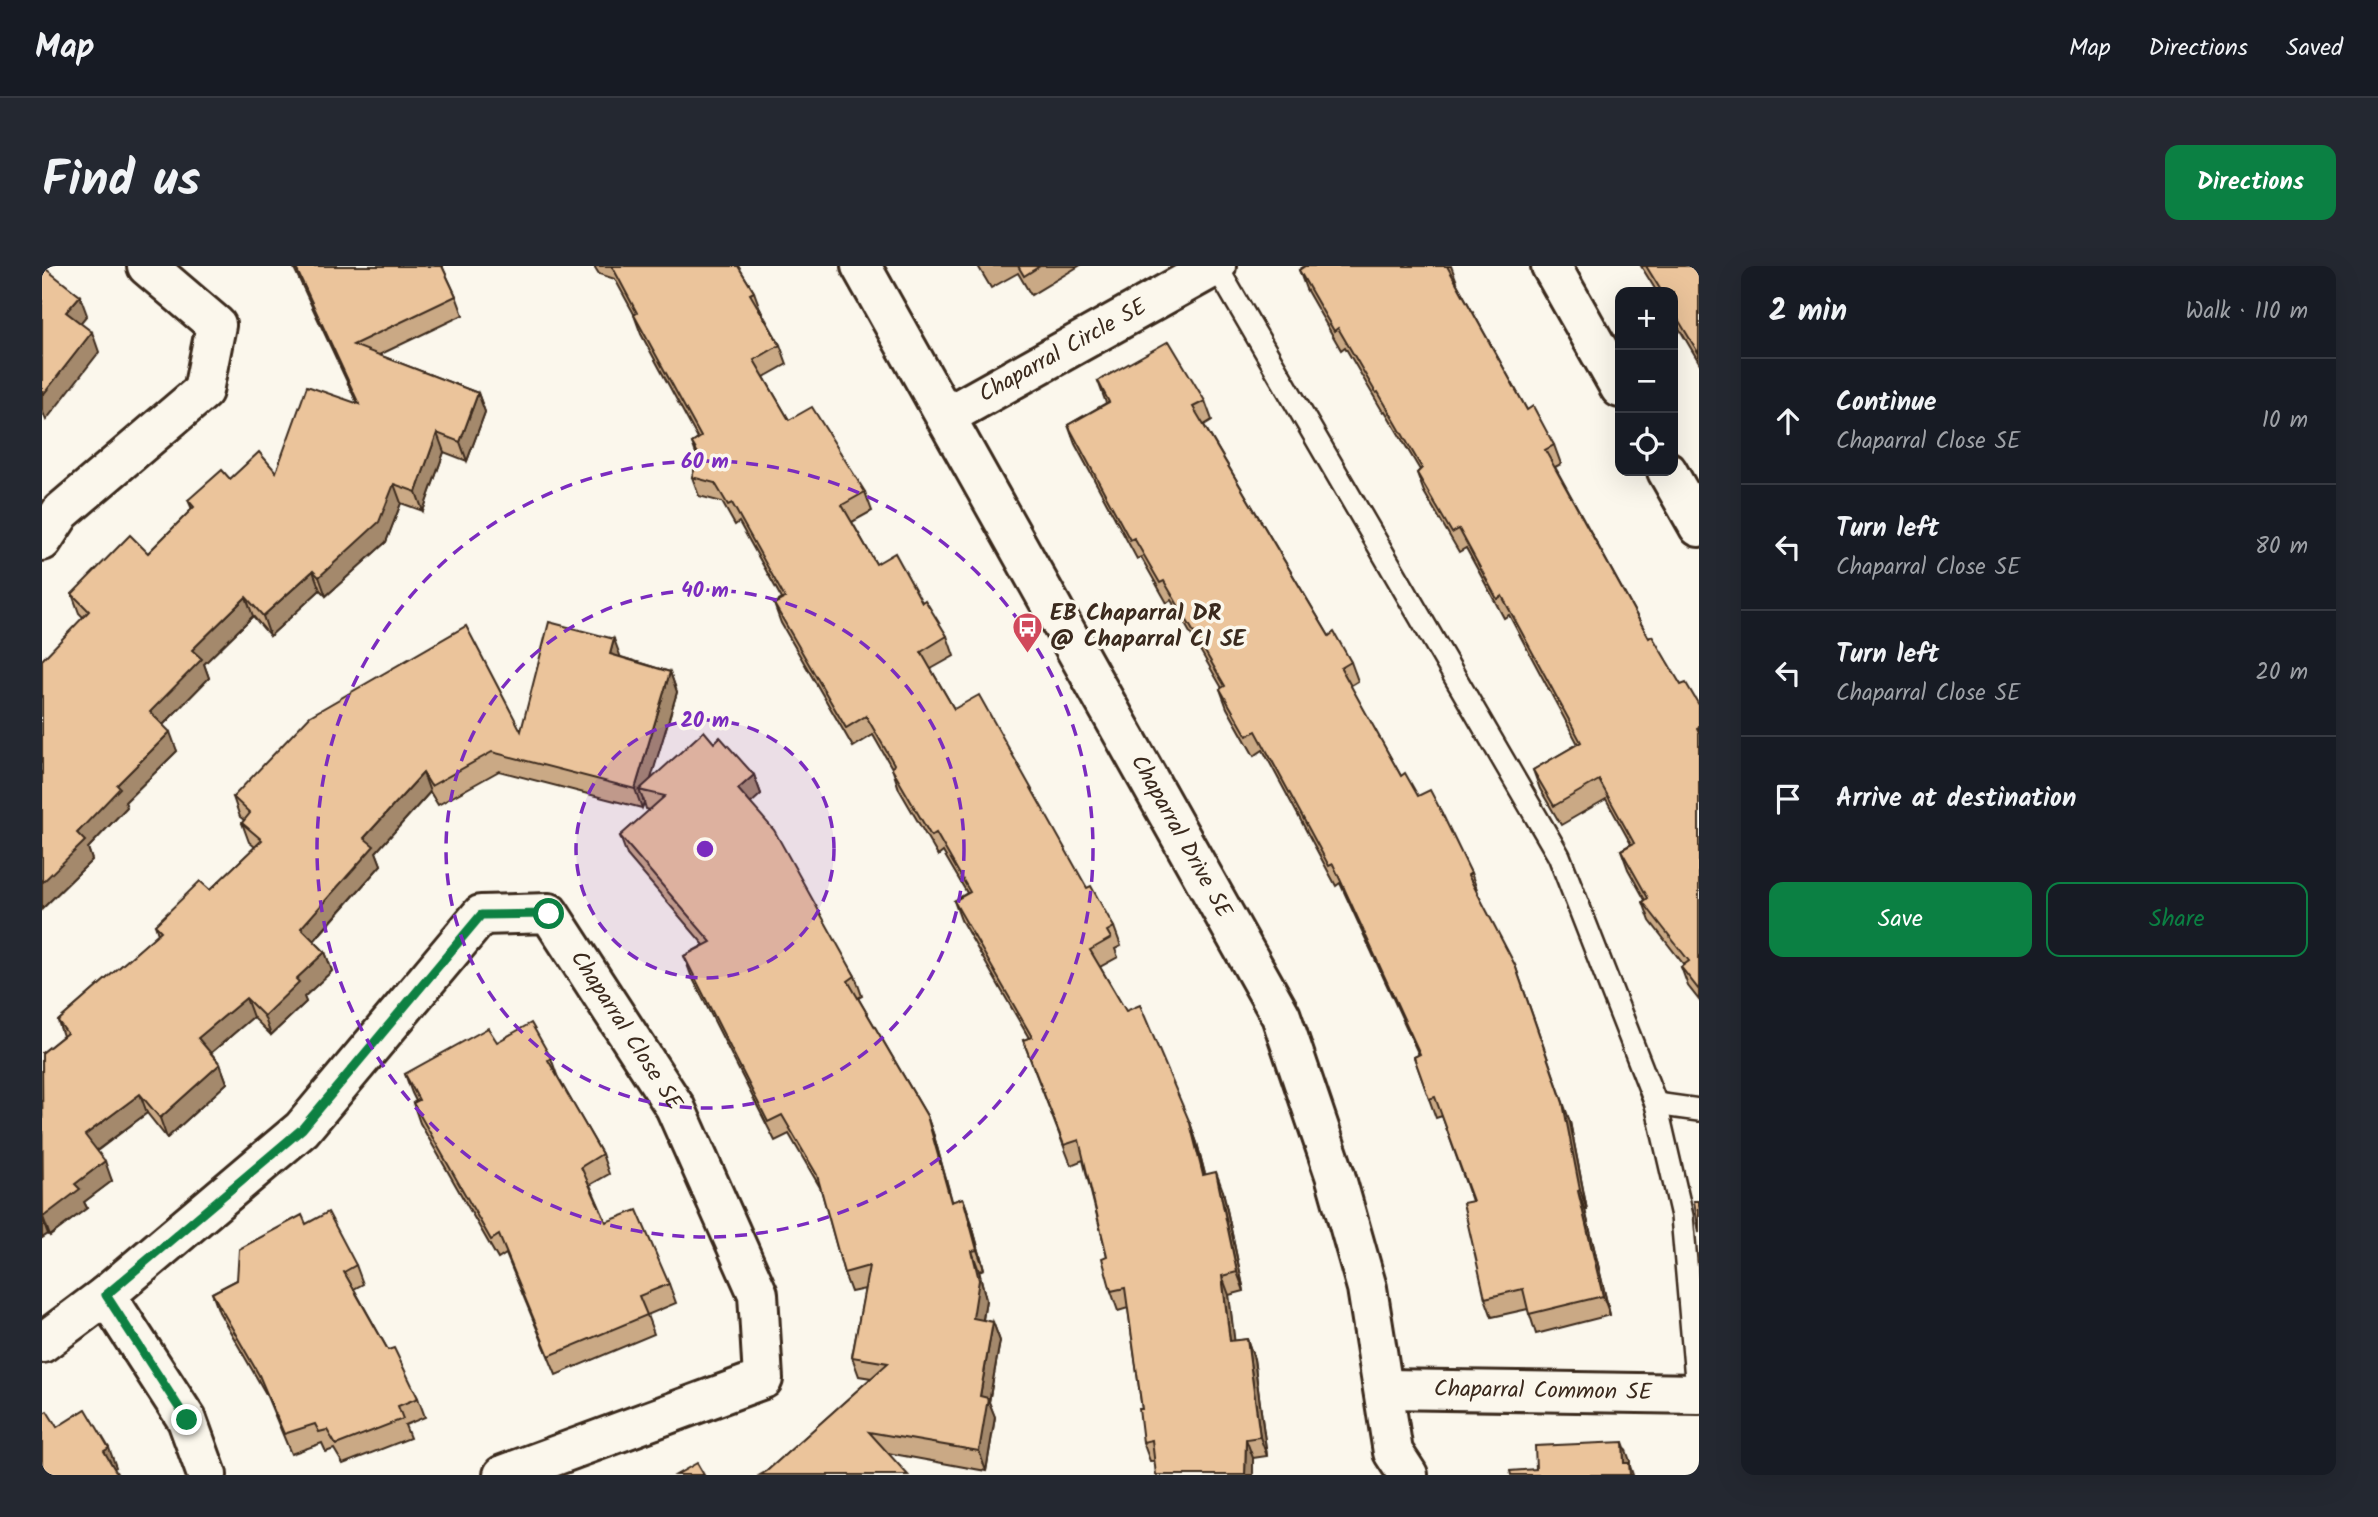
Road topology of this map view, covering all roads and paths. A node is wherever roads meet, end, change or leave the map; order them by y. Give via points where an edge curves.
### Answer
1 (147, 266) edge
2 (861, 266) edge
3 (1216, 266) edge
4 (1551, 266) edge
5 (1615, 379) edge
6 (947, 416) junction
7 (1670, 476) edge
8 (1699, 527) edge
9 (42, 541) edge
10 (1656, 1104) junction
11 (1699, 1110) edge
12 (106, 1295) junction
13 (42, 1343) edge
14 (1385, 1389) junction
15 (1698, 1398) edge
16 (1395, 1467) edge
17 (207, 1475) edge
18 (503, 1475) edge

1 - 9 street via 216,325 203,391 61,512
2 - 6 street, Chaparral Drive SE
3 - 6 street, Chaparral Circle SE
3 - 10 lane via 1559,856
4 - 5 street
6 - 14 street, Chaparral Drive SE via 1281,1016 1364,1275
7 - 8 street
10 - 11 lane
10 - 15 lane via 1682,1216
12 - 13 street
12 - 17 street via 187,1420
12 - 18 street, Chaparral Close SE via 302,1129 481,915 549,914 675,1107 758,1294 763,1380
14 - 15 street, Chaparral Common SE
14 - 16 street, Chaparral Drive SE

